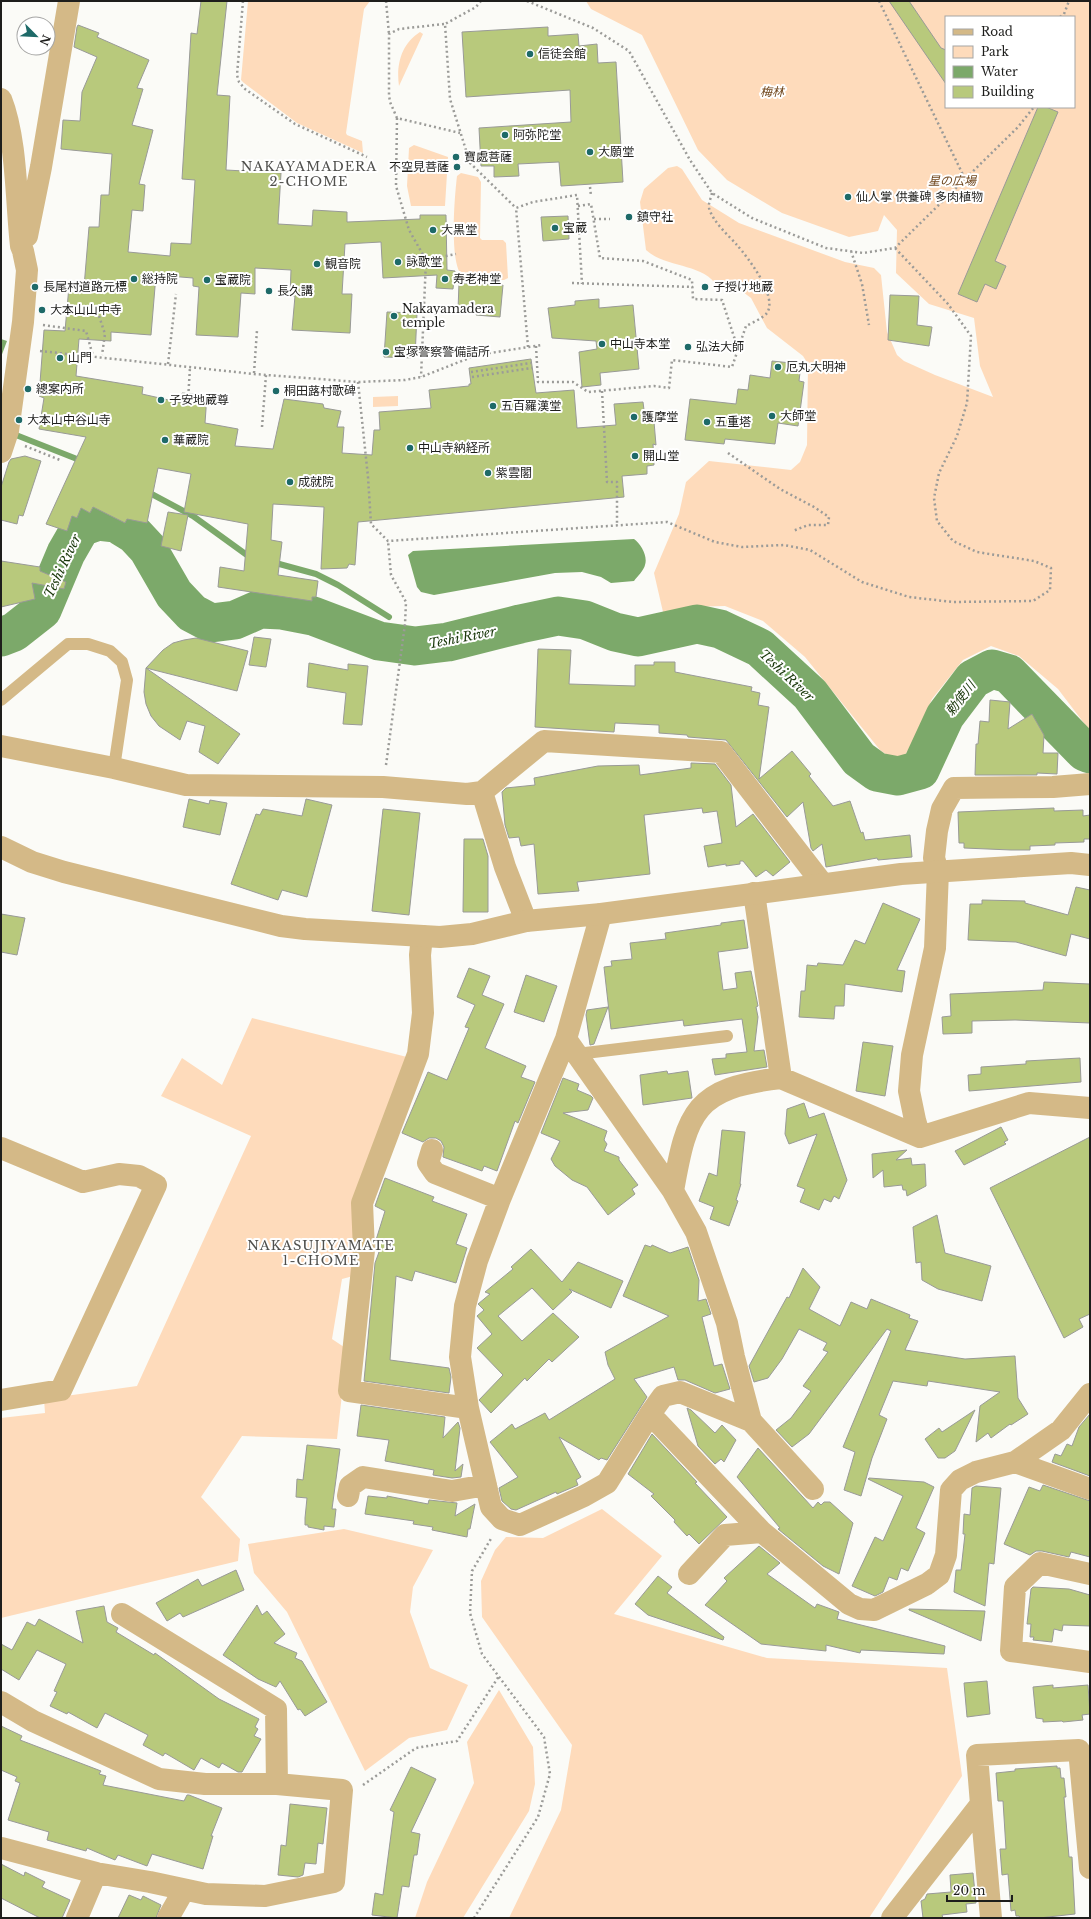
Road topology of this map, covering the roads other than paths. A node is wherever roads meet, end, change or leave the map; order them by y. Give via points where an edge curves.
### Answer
1 (69, 1) edge
2 (1, 99) edge
3 (47, 133) junction
4 (10, 141) junction
5 (23, 251) junction
6 (4, 431) edge
7 (1, 700) edge
8 (1, 746) edge
9 (114, 768) junction
10 (1090, 784) edge
11 (482, 792) junction
12 (1, 847) edge
13 (1090, 865) edge
14 (938, 871) junction
15 (822, 883) junction
16 (754, 893) junction
17 (600, 914) junction
18 (526, 921) junction
19 (422, 936) junction
20 (727, 1036) dead end
21 (571, 1046) junction
22 (781, 1078) junction
23 (1090, 1108) edge
24 (920, 1137) junction
25 (1, 1148) edge
26 (432, 1150) dead end
27 (673, 1191) junction
28 (500, 1199) junction
29 (1089, 1397) edge
30 (1, 1400) edge
31 (468, 1408) junction
32 (650, 1414) junction
33 (751, 1421) junction
34 (1015, 1462) junction
35 (486, 1485) junction
36 (813, 1489) dead end
37 (1090, 1489) edge
38 (348, 1496) dead end
39 (762, 1532) junction
40 (688, 1574) dead end
41 (1090, 1574) edge
42 (122, 1614) dead end
43 (1090, 1662) edge
44 (1, 1702) edge
45 (1085, 1750) edge
46 (277, 1784) junction
47 (981, 1804) junction
48 (1, 1848) edge
49 (1090, 1868) edge
50 (96, 1873) junction
51 (184, 1890) junction
52 (77, 1918) edge
53 (168, 1918) edge
54 (892, 1918) edge
55 (991, 1918) edge

1 - 3 street
2 - 4 street via 6,111
3 - 4 street
3 - 5 street
4 - 5 street
5 - 6 street via 27,270 23,322
7 - 9 lane via 68,644 88,644 110,651 122,662 127,680
8 - 9 street
9 - 11 street via 186,785 383,787 467,794
10 - 14 street via 954,788 942,809 937,831 934,858
11 - 15 street via 544,741 722,752
11 - 18 street via 505,867
12 - 19 street via 32,862 58,870 281,926
13 - 14 street via 1071,863
14 - 15 street
14 - 24 street via 935,948 912,1055 909,1091
15 - 16 street
16 - 17 street
16 - 22 street
17 - 18 street
17 - 21 street
18 - 19 street via 455,936
19 - 31 street via 420,955 423,1013 418,1054 362,1203 364,1250 349,1392
20 - 21 lane
21 - 27 street
21 - 28 street
22 - 24 street
22 - 27 street via 754,1081 720,1092 695,1113 680,1151
23 - 24 street via 1029,1103
25 - 30 street via 83,1182 119,1174 139,1176 156,1185 61,1390
26 - 28 street via 428,1163 435,1173
27 - 33 street via 696,1232 712,1276 727,1324
28 - 31 street via 477,1261 465,1306 460,1357
29 - 34 street via 1061,1430
31 - 35 street
32 - 33 street via 663,1396 680,1392
32 - 35 street via 607,1482 527,1523 520,1525 502,1520 491,1507
32 - 39 street
33 - 36 street
34 - 37 street
34 - 39 street via 976,1472 960,1480 951,1490 946,1556 939,1575 927,1584 874,1610 860,1609 849,1604
35 - 38 street via 452,1491 363,1477 350,1486
39 - 40 street via 725,1535
41 - 43 street via 1040,1563 1015,1587 1011,1651
42 - 46 street via 276,1708
44 - 46 street via 33,1721 159,1779 205,1784
45 - 47 street via 977,1755
45 - 49 street
46 - 51 street via 342,1790 334,1882 265,1896 206,1894
47 - 54 street
47 - 55 street
48 - 50 street
50 - 51 street
50 - 52 street
51 - 53 street

